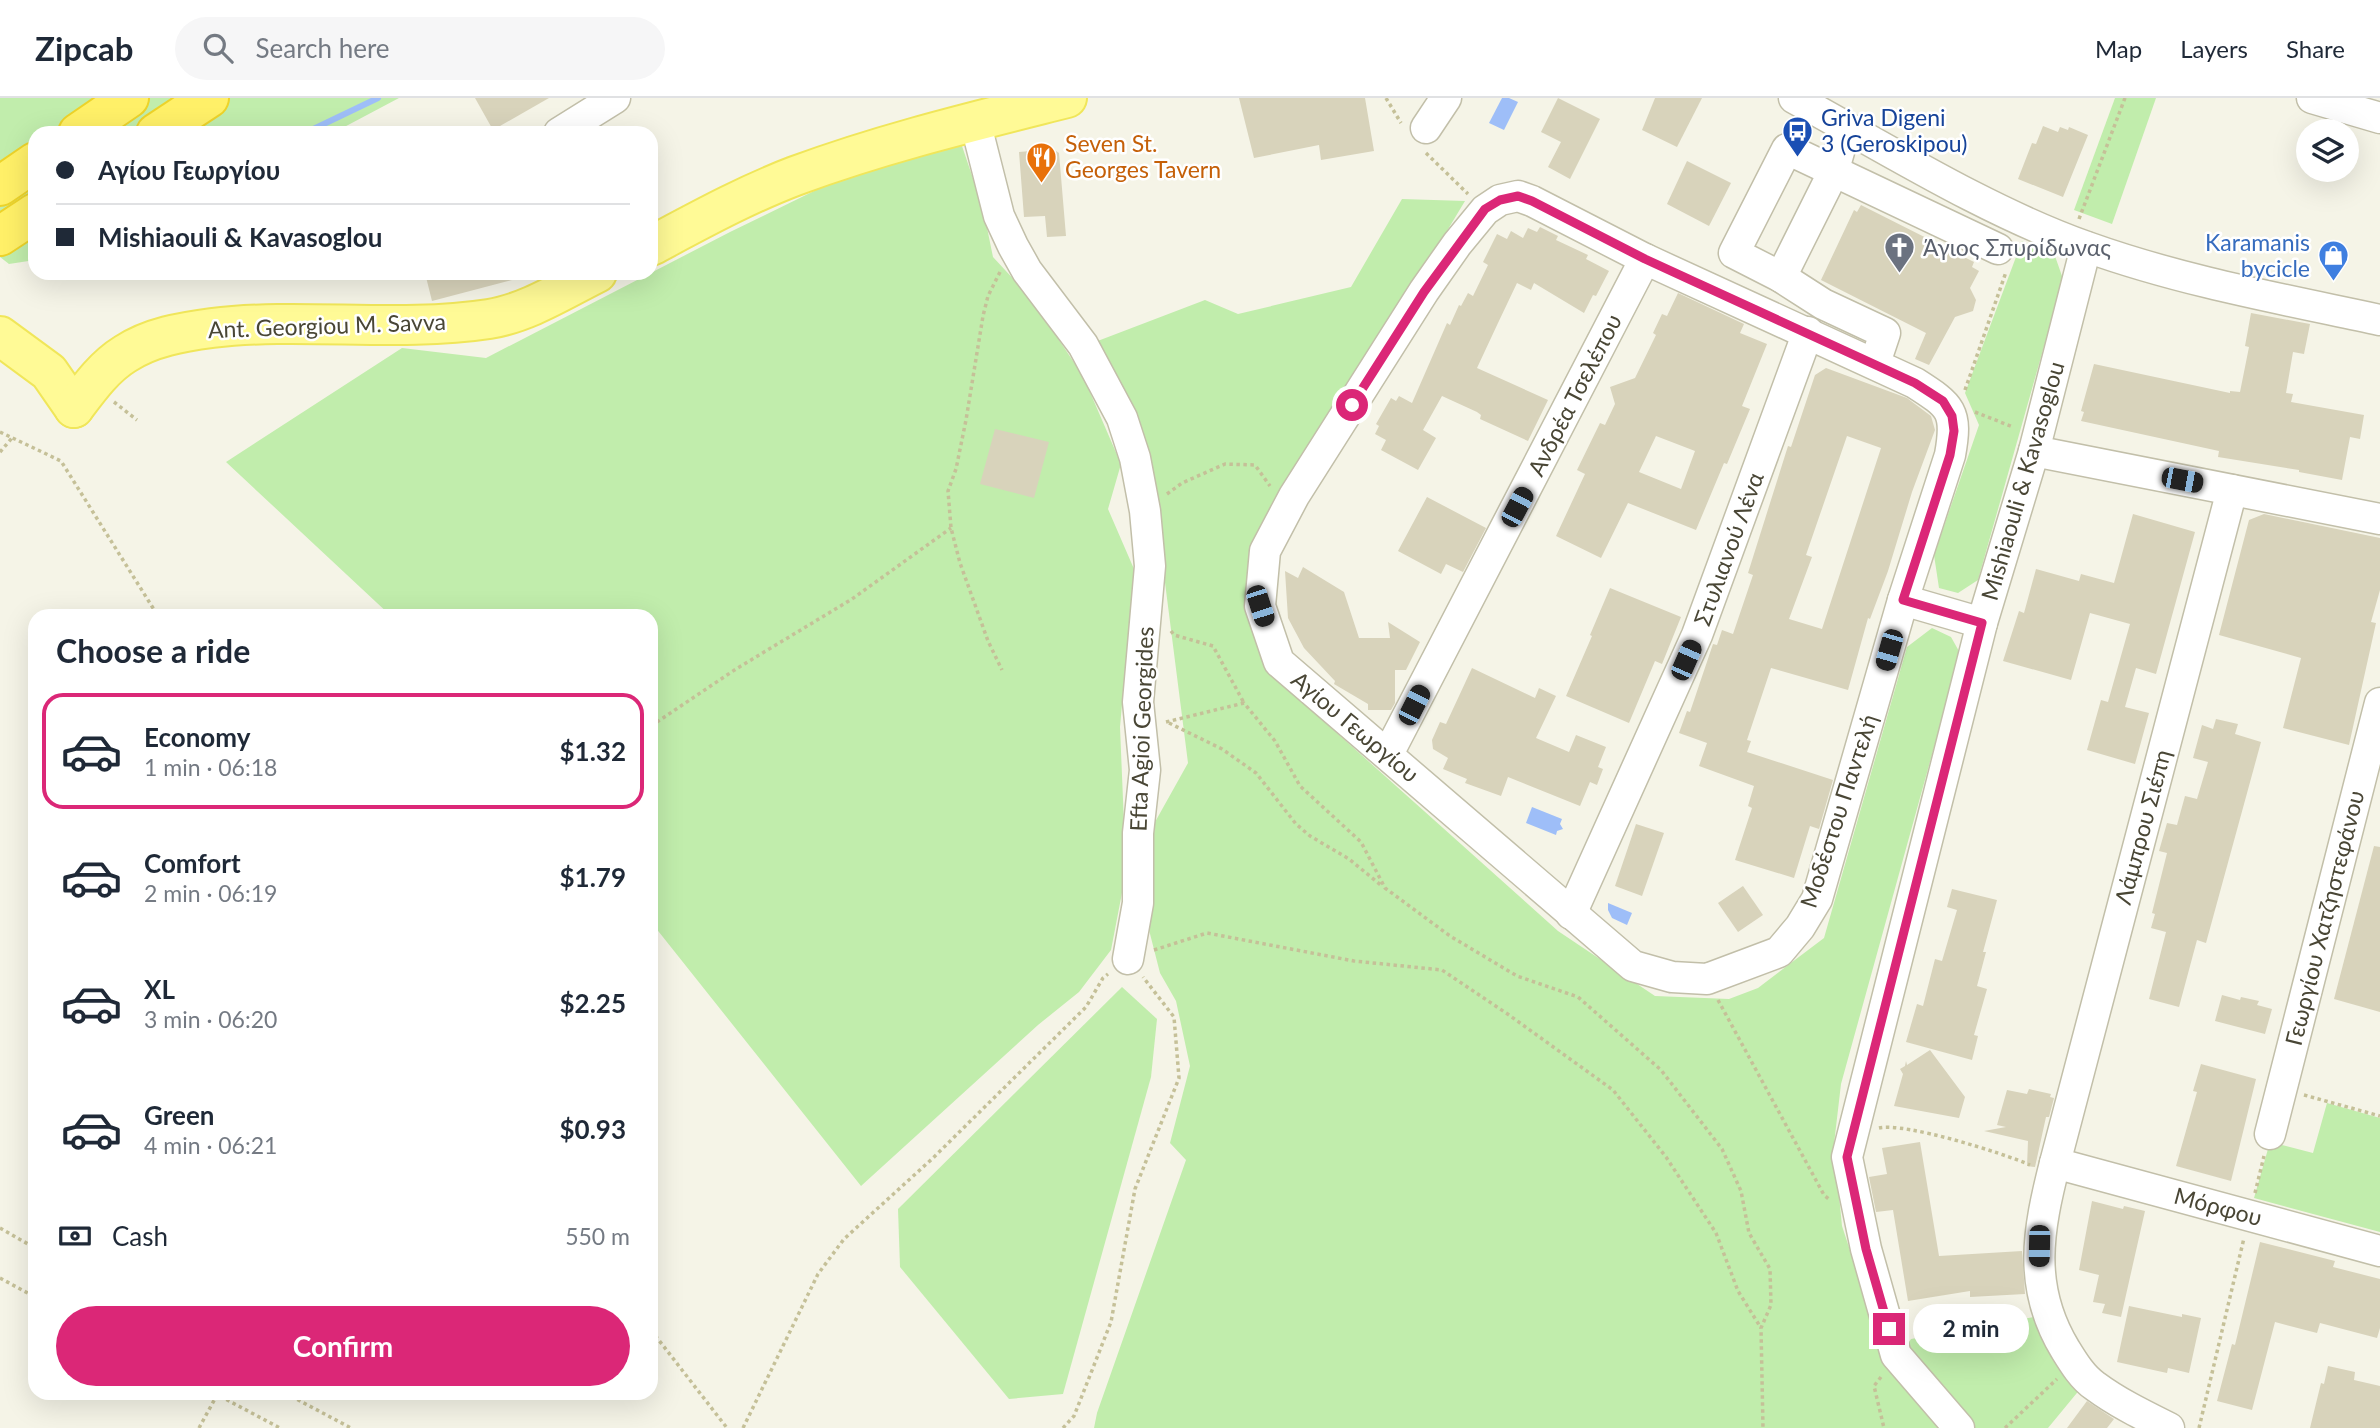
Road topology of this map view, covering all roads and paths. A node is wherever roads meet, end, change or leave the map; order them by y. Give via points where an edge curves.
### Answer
1 (129, 98) edge
2 (209, 98) edge
3 (615, 98) edge
4 (1068, 98) edge
5 (1385, 98) edge
6 (1446, 98) edge
7 (1794, 98) edge
8 (2124, 98) edge
9 (2312, 98) edge
10 (2380, 118) edge
11 (975, 121) junction
12 (88, 126) edge
13 (167, 126) edge
14 (571, 126) edge
15 (1846, 127) junction
16 (1417, 135) junction
17 (28, 167) edge
18 (1833, 173) junction
19 (0, 186) edge
20 (1485, 209) junction
21 (658, 242) edge
22 (2078, 244) junction
23 (1013, 246) junction
24 (1645, 259) junction
25 (2003, 259) joint
26 (1782, 277) junction
27 (583, 280) edge
28 (2380, 320) edge
29 (1808, 332) junction
30 (0, 337) edge
31 (0, 363) edge
32 (1874, 363) junction
33 (74, 408) junction
34 (1955, 418) junction
35 (0, 432) edge
36 (12, 438) junction
37 (2036, 444) junction
38 (0, 452) edge
39 (2232, 490) junction
40 (1277, 496) dead end
41 (1145, 511) junction
42 (2380, 519) edge
43 (951, 528) junction
44 (1903, 600) junction
45 (1147, 602) junction
46 (154, 609) edge
47 (1982, 623) junction
48 (1002, 670) dead end
49 (1138, 702) junction
50 (1244, 703) junction
51 (2380, 703) edge
52 (658, 721) edge
53 (1167, 722) junction
54 (1388, 754) junction
55 (1385, 888) junction
56 (1571, 914) junction
57 (1128, 959) junction
58 (1707, 979) junction
59 (2281, 1089) junction
60 (2380, 1116) edge
61 (1853, 1134) junction
62 (2270, 1134) joint
63 (2054, 1169) junction
64 (2249, 1215) junction
65 (0, 1228) edge
66 (1861, 1228) junction
67 (28, 1244) edge
68 (2380, 1251) edge
69 (0, 1278) edge
70 (28, 1293) edge
71 (1760, 1328) junction
72 (658, 1339) edge
73 (1896, 1355) junction
74 (2074, 1363) junction
75 (213, 1400) edge
76 (229, 1400) edge
77 (298, 1400) edge
78 (199, 1428) edge
79 (280, 1428) edge
80 (351, 1428) edge
81 (727, 1428) edge
82 (743, 1428) edge
83 (1063, 1428) edge
84 (1763, 1428) edge
85 (1884, 1428) edge
86 (1959, 1428) edge
87 (2005, 1428) edge
88 (2169, 1428) edge
89 (2199, 1428) edge

1 - 12 highway
2 - 13 highway
3 - 14 street
4 - 11 main road
5 - 16 path
6 - 16 street
7 - 15 street
8 - 22 path
9 - 10 street
11 - 21 main road via 792,177
11 - 23 street, Efta Agioi Georgides via 999,216
15 - 18 street
15 - 22 street via 1990,205
16 - 20 path
17 - 19 highway
18 - 25 street
18 - 26 street
18 - 26 street via 1787,149 1734,253
20 - 24 street via 1518,196
20 - 54 street, Αγίου Γεωργίου via 1424,292 1294,496 1265,551 1260,606 1279,662
22 - 28 street via 2217,286
22 - 37 street, Mishiaouli & Kavasoglou
23 - 41 street, Efta Agioi Georgides via 1083,345 1122,418
23 - 43 path via 982,316 966,419 948,491
24 - 29 street
24 - 54 street, Ανδρέα Τσελέπου
25 - 34 path
26 - 32 street via 1823,304 1885,333
27 - 33 main road, Ant. Georgiou M. Savva via 515,313 490,319 290,323 168,335 126,353
29 - 32 street
29 - 56 street, Στυλιανού Λένα via 1697,635
30 - 33 main road via 49,372
31 - 33 main road
32 - 34 street via 1943,401
34 - 37 path
34 - 44 street, Μοδέστου Παντελή via 1950,455
35 - 36 path
36 - 38 path
36 - 46 path via 61,461
37 - 39 street
37 - 47 street, Mishiaouli & Kavasoglou
39 - 42 street
39 - 63 street, Λάμπρου Σιέπη
40 - 41 path via 1255,465 1225,464 1182,482
41 - 45 street, Efta Agioi Georgides via 1150,566
43 - 48 path
43 - 52 path via 852,599
44 - 47 street
44 - 58 street, Μοδέστου Παντελή via 1817,899 1779,952
45 - 49 street, Efta Agioi Georgides
45 - 50 path via 1174,635 1213,646
47 - 61 street, Mishiaouli & Kavasoglou
49 - 53 path
49 - 57 street, Efta Agioi Georgides via 1145,770 1138,834 1138,903
50 - 53 path
50 - 55 path via 1275,741 1300,786 1361,842
51 - 59 street, Γεωργίου Χατζηστεφάνου
53 - 55 path via 1222,749 1256,773 1296,824
54 - 56 street, Αγίου Γεωργίου
55 - 71 path via 1450,936 1517,975 1578,997 1661,1070 1722,1149 1741,1191 1749,1233 1770,1269 1772,1305
56 - 58 street, Μοδέστου Παντελή via 1633,966 1672,977
57 - 71 path via 1207,933 1354,961 1442,970 1614,1090 1716,1233 1738,1291
57 - 82 path via 1103,978 1086,1007 844,1239 818,1273
57 - 83 path via 1174,1017 1179,1078 1135,1189 1111,1322 1074,1416
58 - 66 path via 1824,1195
59 - 60 path
59 - 62 street, Γεωργίου Χατζηστεφάνου
61 - 63 path via 1887,1126 1934,1134
61 - 66 street, Mishiaouli & Kavasoglou via 1847,1157
62 - 64 path
63 - 64 street, Μόρφου
63 - 74 street, Λάμπρου Σιέπη via 2040,1235 2038,1273 2049,1318
64 - 68 street, Μόρφου
64 - 89 path
65 - 67 path
66 - 73 street, Mishiaouli & Kavasoglou
69 - 70 path
71 - 84 path
72 - 81 path
73 - 85 path via 1874,1386
73 - 86 street, Mishiaouli & Kavasoglou
74 - 87 path
74 - 88 street, Λάμπρου Σιέπη via 2092,1384
75 - 78 path
76 - 79 path
77 - 80 path

